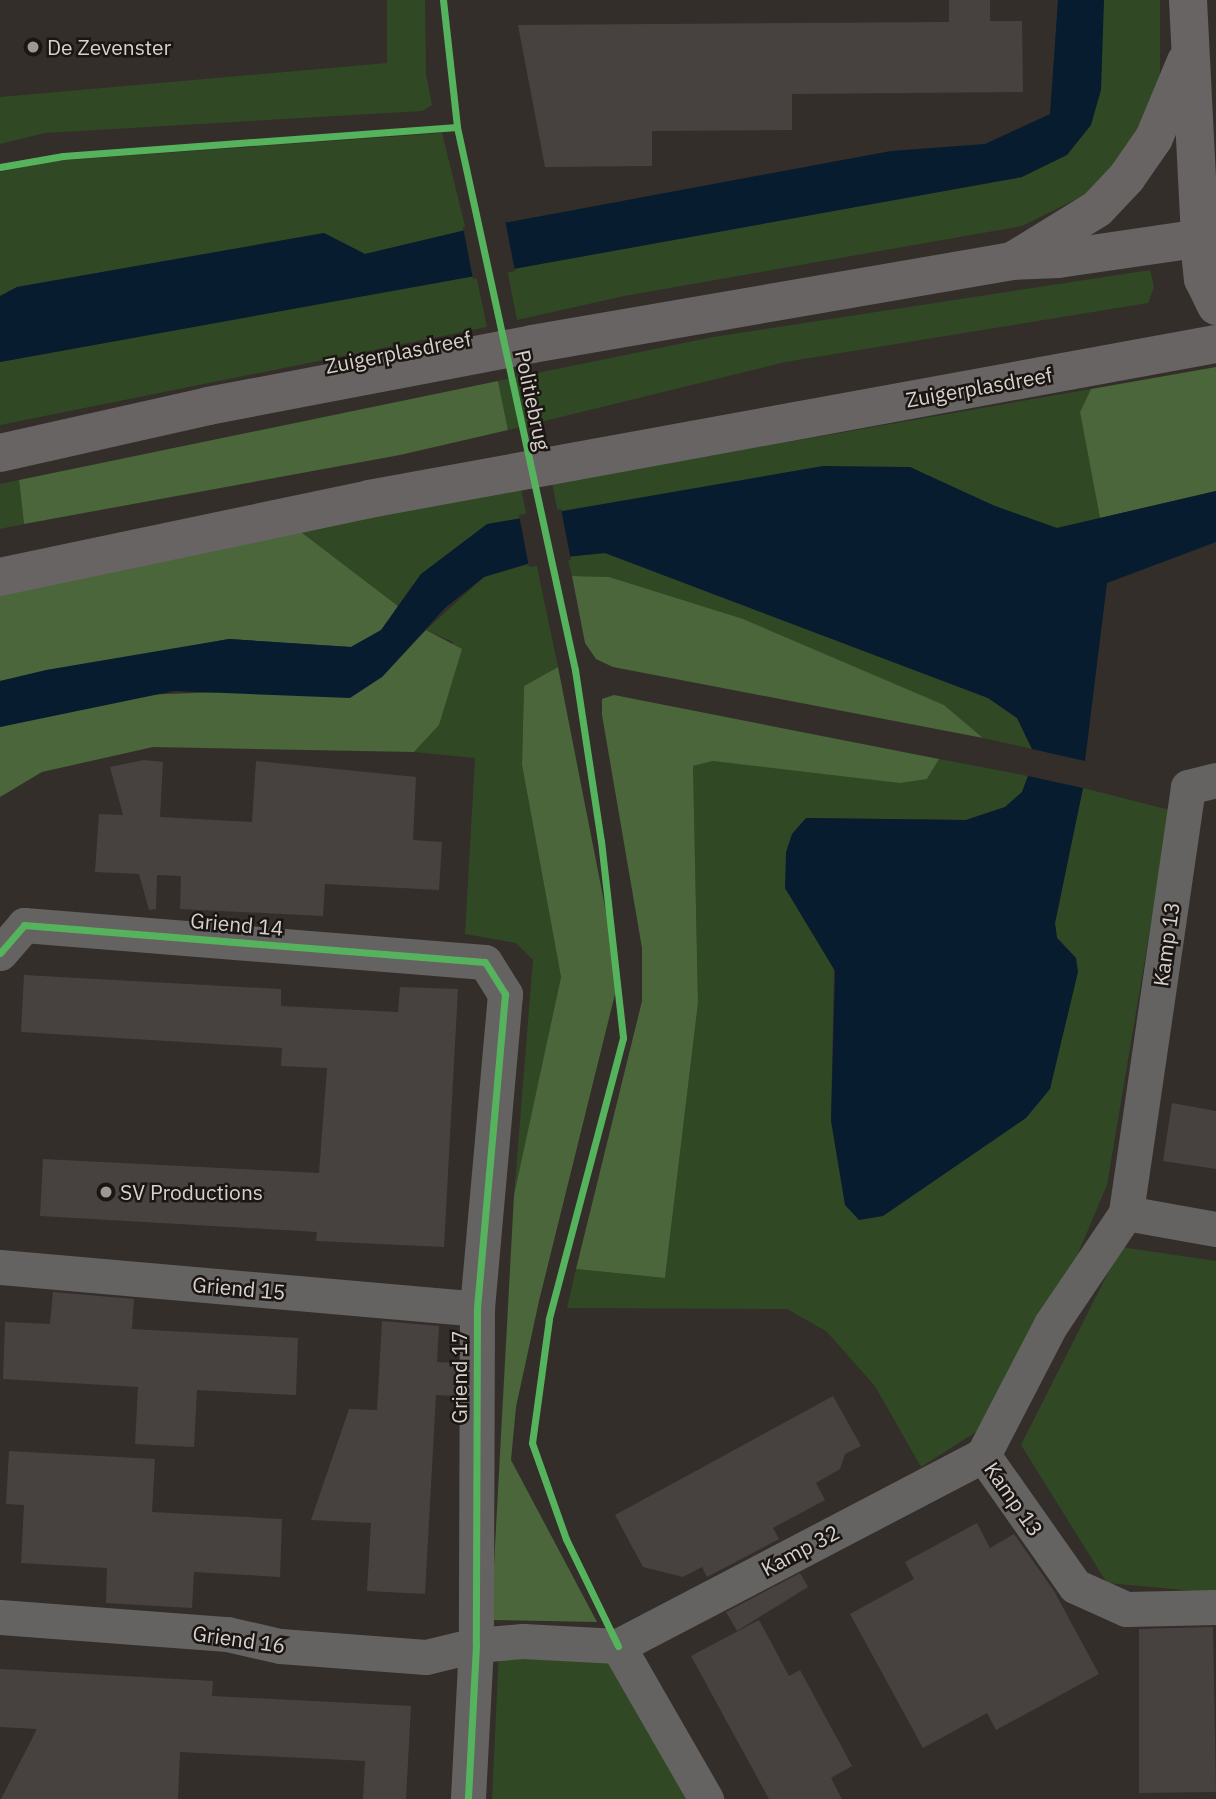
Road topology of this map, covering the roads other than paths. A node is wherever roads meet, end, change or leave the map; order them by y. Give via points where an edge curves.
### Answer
1 (1188, 0) edge
2 (1188, 56) junction
3 (1208, 237) edge
4 (1011, 261) junction
5 (1216, 306) edge
6 (1216, 344) edge
7 (0, 453) edge
8 (0, 577) edge
9 (1216, 780) edge
10 (0, 953) edge
11 (485, 962) joint
12 (1126, 1213) junction
13 (1216, 1229) edge
14 (0, 1267) edge
15 (477, 1309) junction
16 (983, 1455) junction
17 (1216, 1607) edge
18 (0, 1618) edge
19 (476, 1645) junction
20 (618, 1646) junction
21 (468, 1799) edge
22 (706, 1799) edge

1 - 2 main road
2 - 3 main road
2 - 4 main road via 1154,138 1127,177 1097,209
3 - 4 main road, Zuigerplasdreef via 1058,260
3 - 5 main road via 1203,279
4 - 7 main road, Zuigerplasdreef via 532,344
6 - 8 main road, Zuigerplasdreef via 369,499
9 - 12 street, Kamp 13 via 1188,787
10 - 11 street, Griend 14 via 24,925
11 - 15 street, Griend 17 via 505,994
12 - 13 street
12 - 16 street, Kamp 13 via 1051,1324
14 - 15 street, Griend 15
15 - 19 street, Griend 17
16 - 17 street, Kamp 13 via 1074,1586 1126,1609
16 - 20 street, Kamp 32
18 - 19 street, Griend 16 via 227,1634 280,1646 426,1657
19 - 20 street via 523,1641
19 - 21 street, Griend 17
20 - 22 street

